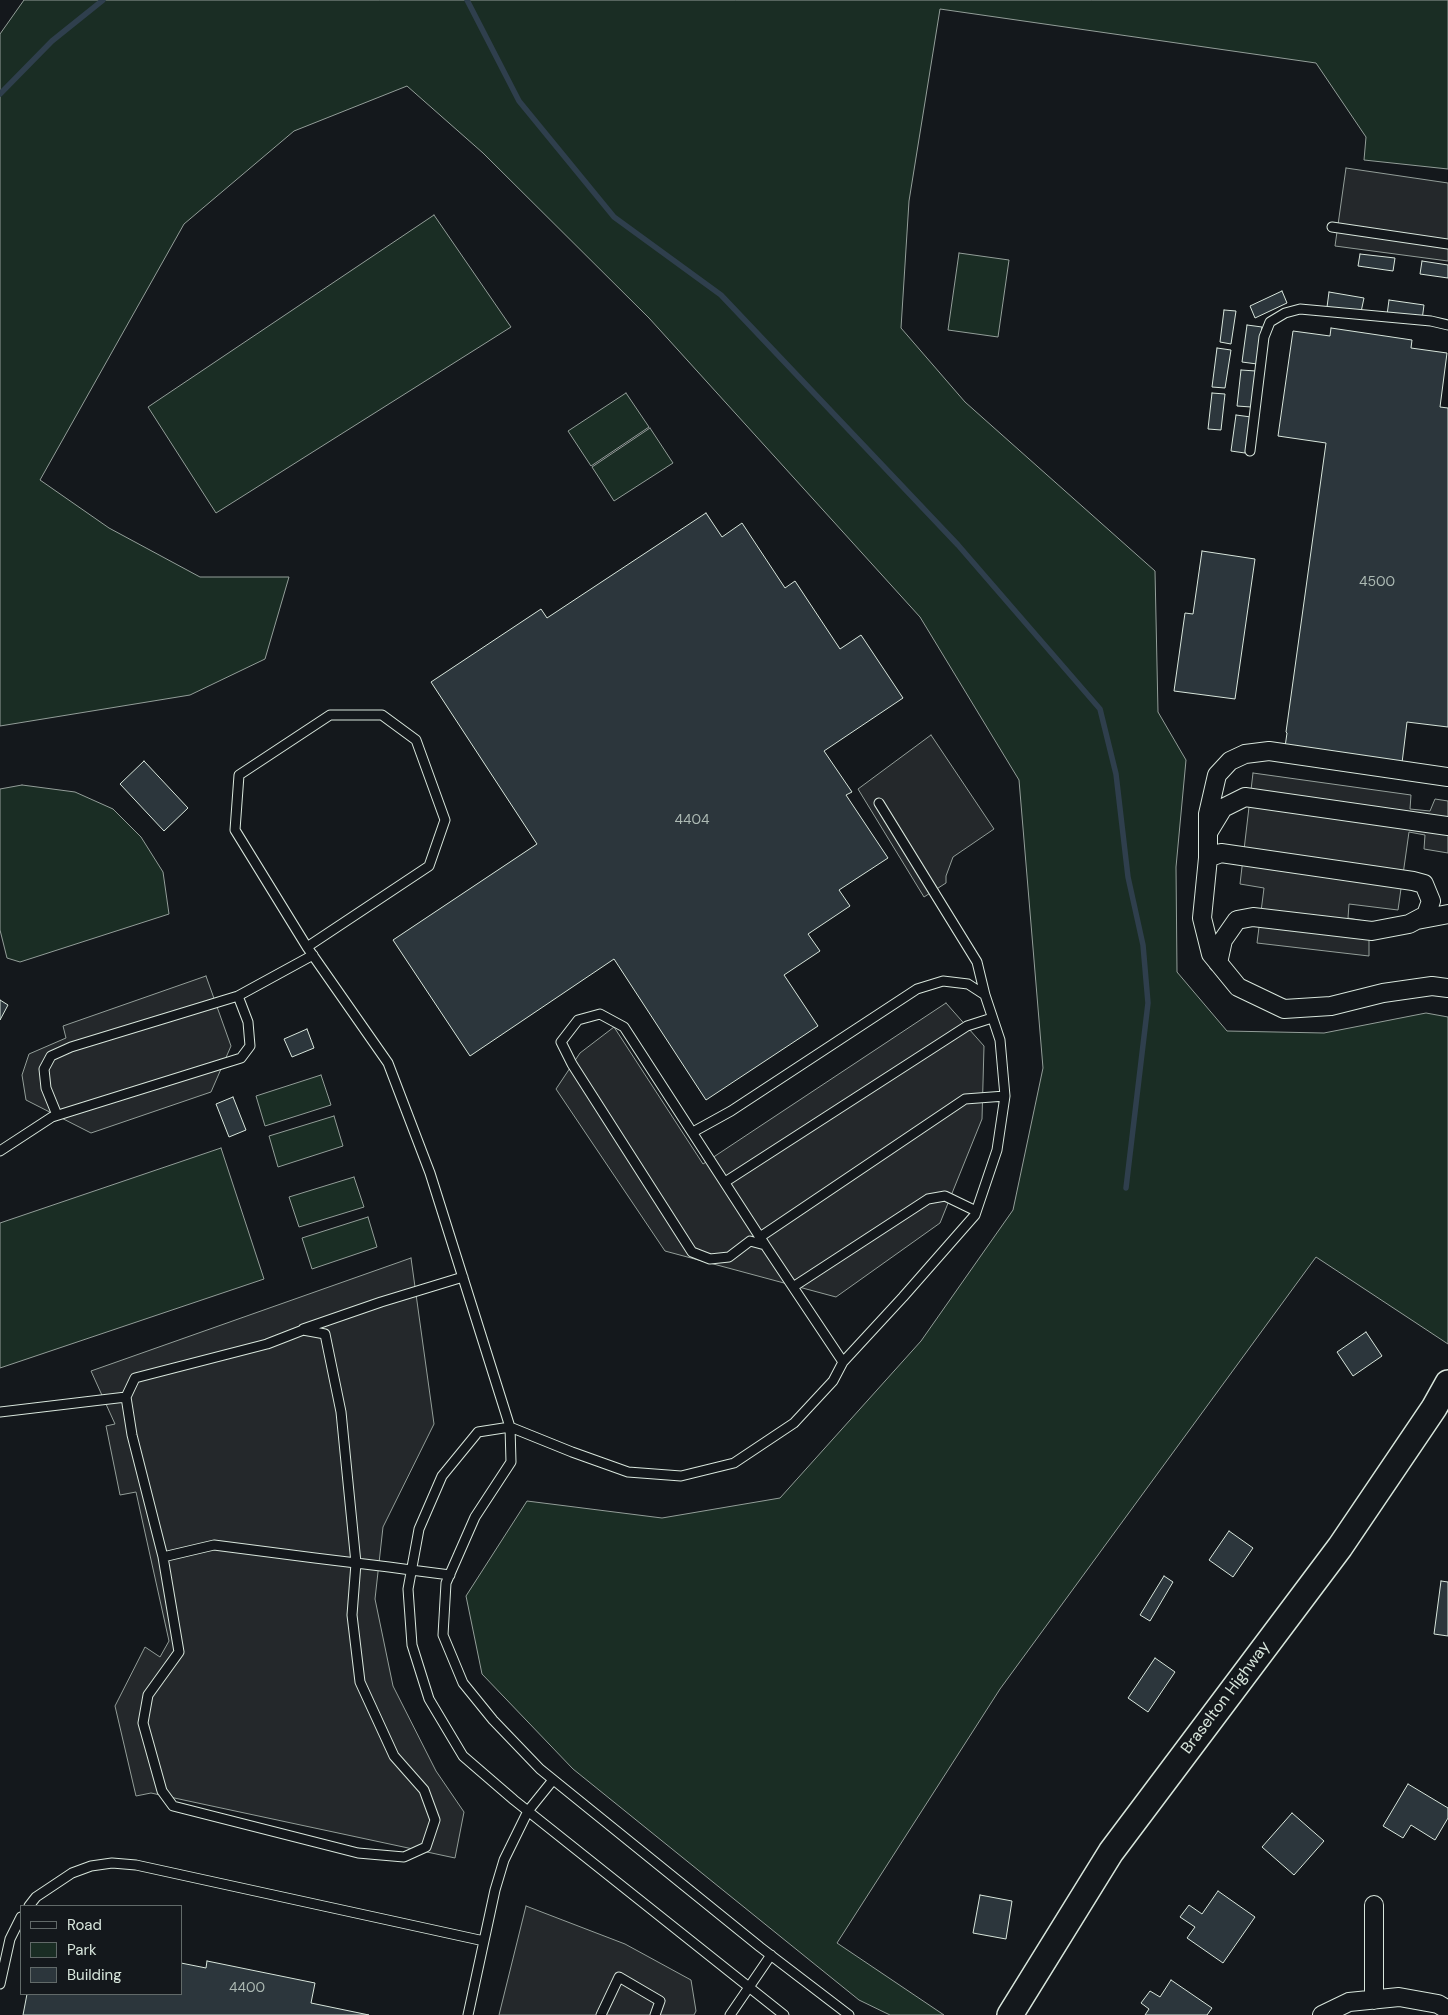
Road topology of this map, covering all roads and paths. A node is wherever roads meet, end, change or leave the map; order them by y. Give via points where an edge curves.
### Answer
1 (1332, 228) dead end
2 (1448, 244) edge
3 (1448, 325) edge
4 (1250, 451) dead end
5 (1448, 777) edge
6 (880, 803) dead end
7 (1448, 826) edge
8 (1208, 834) junction
9 (1208, 858) junction
10 (1448, 914) edge
11 (1416, 920) junction
12 (310, 951) junction
13 (1218, 963) junction
14 (1448, 988) edge
15 (985, 995) junction
16 (238, 996) junction
17 (992, 1018) junction
18 (1005, 1096) junction
19 (57, 1115) junction
20 (693, 1132) junction
21 (0, 1151) edge
22 (725, 1182) junction
23 (976, 1211) junction
24 (762, 1241) junction
25 (463, 1277) junction
26 (793, 1287) junction
27 (303, 1330) junction
28 (843, 1362) junction
29 (1448, 1383) edge
30 (126, 1397) junction
31 (0, 1412) edge
32 (510, 1427) junction
33 (163, 1557) junction
34 (356, 1563) junction
35 (411, 1570) junction
36 (450, 1574) junction
37 (553, 1780) junction
38 (528, 1811) junction
39 (30, 1905) edge
40 (1374, 1905) dead end
41 (20, 1919) edge
42 (484, 1941) junction
43 (770, 1955) junction
44 (0, 1982) edge
45 (748, 1986) junction
46 (1374, 2000) junction
47 (1448, 2010) edge
48 (468, 2015) edge
49 (601, 2015) edge
50 (655, 2015) edge
51 (730, 2015) edge
52 (784, 2015) edge
53 (849, 2015) edge
54 (1010, 2015) edge
55 (1322, 2015) edge

1 - 2 lane
3 - 4 lane via 1300,309 1270,322 1264,337
5 - 8 street via 1269,751 1245,754 1230,761 1217,775 1208,814
6 - 15 lane via 977,962
7 - 8 street via 1245,797 1222,808
8 - 9 street
9 - 11 street via 1221,853 1424,884 1431,901 1426,915
9 - 13 street via 1202,918 1211,954
10 - 11 street
11 - 13 street via 1372,931 1253,917 1237,920 1223,940
12 - 12 lane via 429,866 445,820 416,740 382,715 330,716 239,775 235,830
12 - 16 lane
12 - 25 lane via 388,1063 430,1173
13 - 14 street via 1238,987 1284,1009 1331,1006 1383,993 1432,986
15 - 17 lane
15 - 20 lane via 968,984 943,981 917,988 731,1112
16 - 19 lane via 248,1022 250,1046 241,1058
16 - 19 lane via 51,1056 44,1069 46,1088
17 - 18 lane via 1000,1040
17 - 22 lane via 967,1026
18 - 23 lane via 997,1150
18 - 24 lane via 965,1099
19 - 21 lane
20 - 22 lane
20 - 24 lane via 624,1027 600,1014 578,1020 561,1042 692,1252 710,1258 729,1257 750,1241
22 - 24 lane
23 - 26 lane via 945,1196 928,1199
23 - 28 lane via 910,1290
24 - 26 lane
25 - 27 lane
25 - 32 lane
26 - 28 lane
27 - 30 lane via 267,1344 135,1378
27 - 34 lane via 325,1334 341,1412
28 - 32 lane via 833,1381 794,1423 734,1463 681,1476 628,1472
29 - 54 main road, Braselton Highway via 1340,1547 1111,1852
30 - 31 lane
30 - 33 lane via 132,1435
32 - 35 lane via 478,1432 442,1476 419,1529
32 - 36 lane via 511,1462 475,1518
33 - 34 lane via 214,1545
33 - 34 lane via 179,1652 148,1695 143,1723 162,1791 173,1806 358,1853 404,1856 426,1847 435,1820 424,1790 394,1756 360,1682 352,1615
34 - 35 lane
35 - 36 lane
35 - 38 lane via 408,1589 412,1645 429,1699 463,1756
36 - 37 lane via 446,1583 443,1635 463,1683 493,1720
37 - 38 lane
37 - 43 lane
38 - 42 lane via 504,1860
38 - 45 lane
39 - 42 lane via 36,1897 72,1873 105,1864 136,1865
40 - 46 street
41 - 44 lane via 10,1939
42 - 48 lane
43 - 45 lane
43 - 53 lane
45 - 51 lane
45 - 52 lane
46 - 47 street via 1399,1997 1438,2004
46 - 55 street via 1349,2002
49 - 50 lane via 619,1977 660,2001

